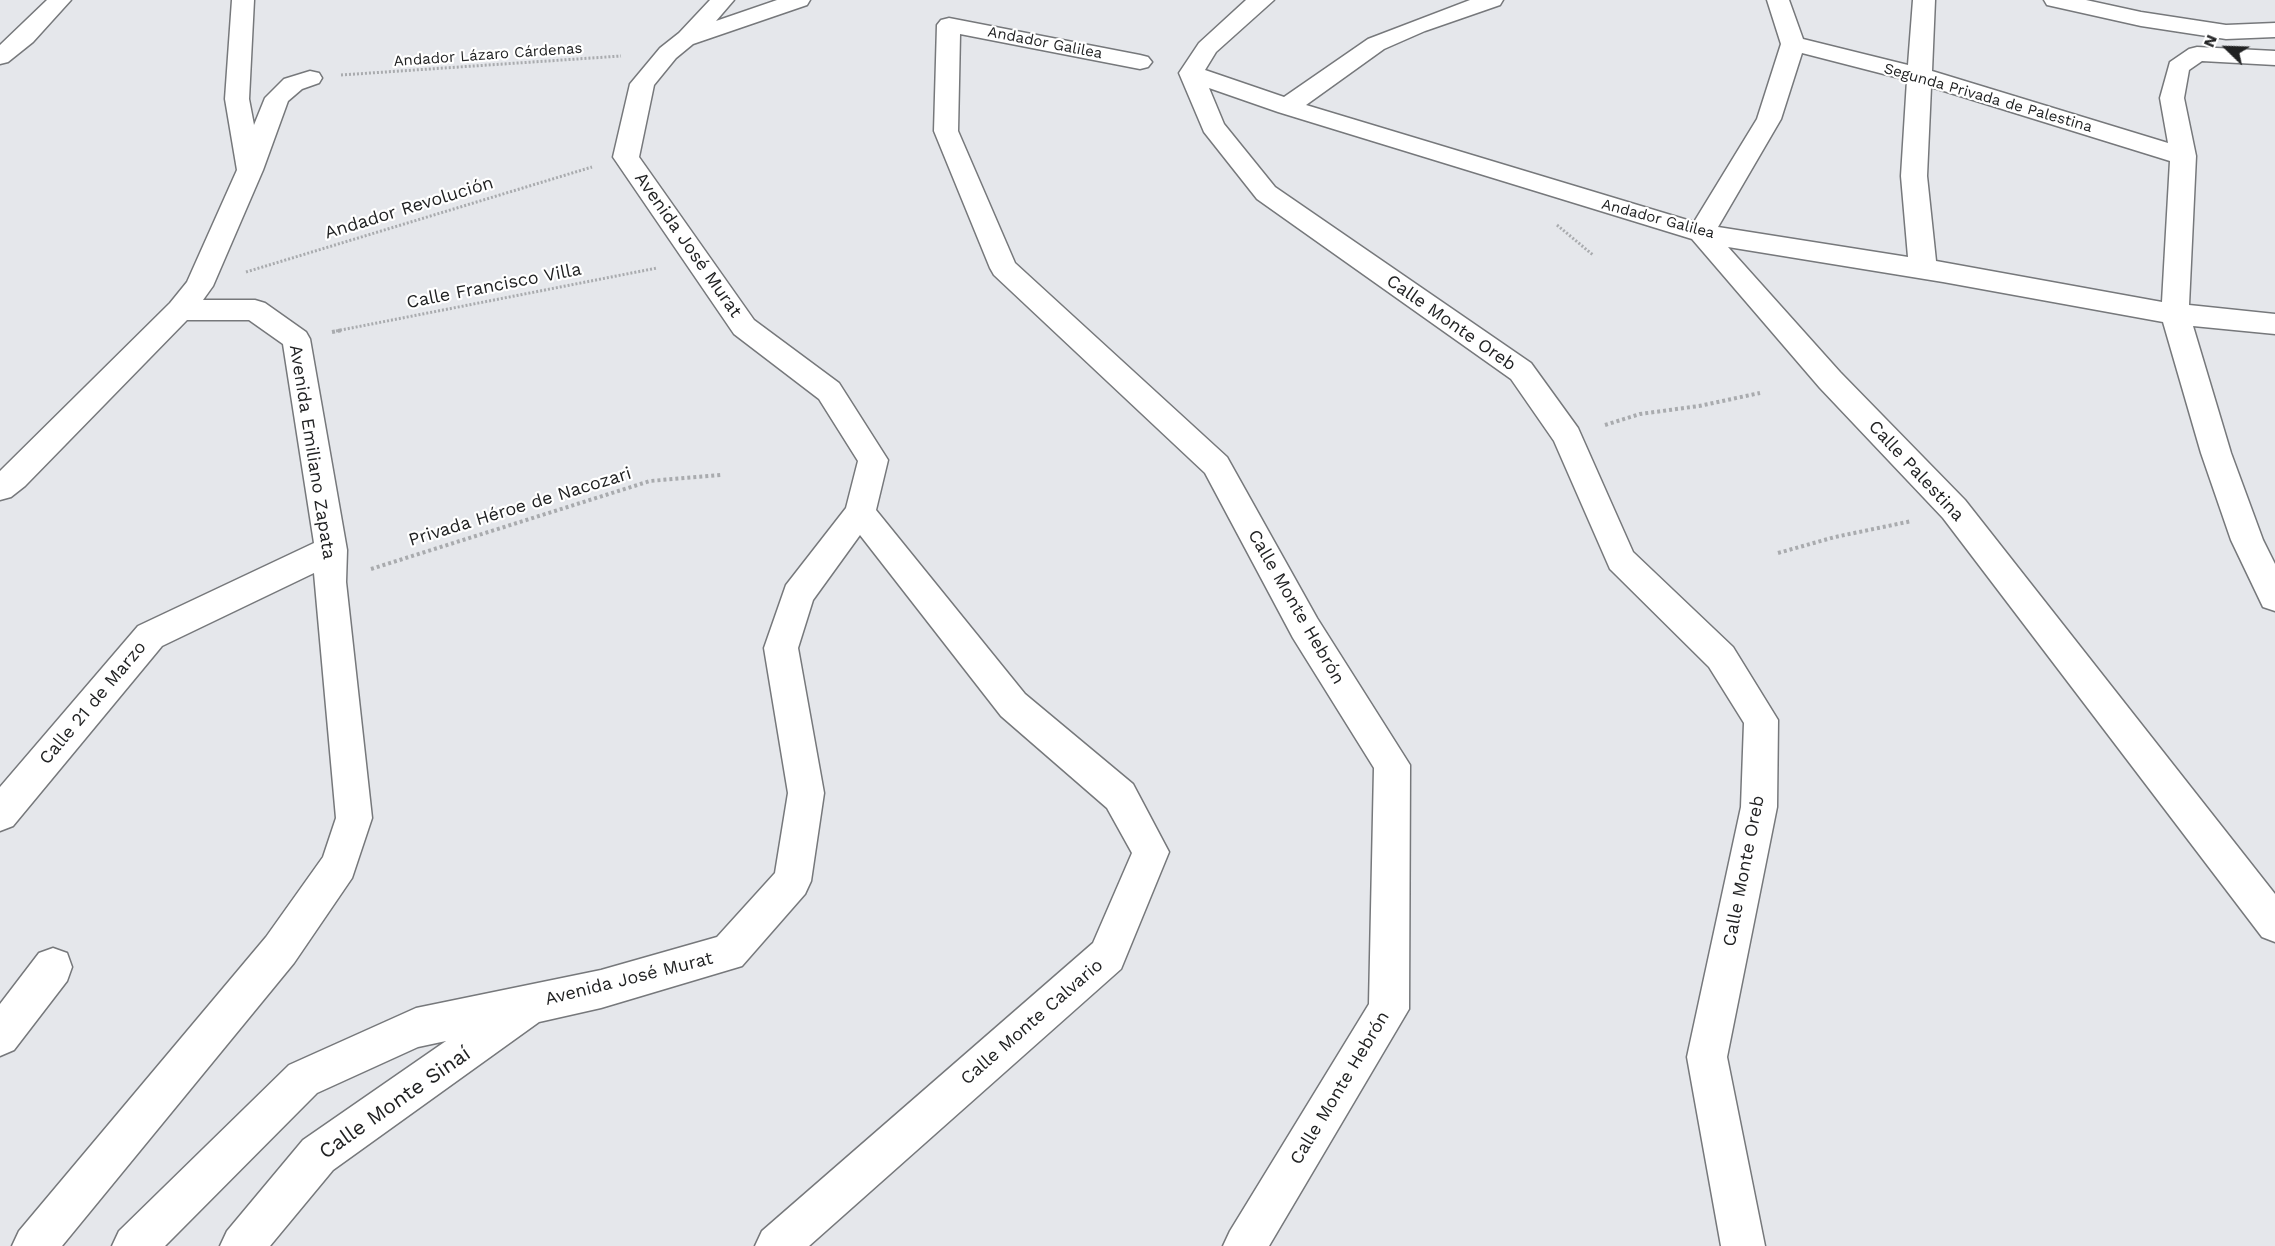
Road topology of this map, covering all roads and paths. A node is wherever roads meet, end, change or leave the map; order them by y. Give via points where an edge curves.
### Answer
1 (60, 0) edge
2 (243, 0) edge
3 (723, 0) edge
4 (799, 0) edge
5 (1263, 0) edge
6 (1492, 0) edge
7 (1778, 0) edge
8 (1924, 0) edge
9 (2055, 0) edge
10 (954, 17) joint
11 (2275, 30) edge
12 (1793, 44) junction
13 (677, 46) junction
14 (0, 57) edge
15 (2275, 58) edge
16 (1140, 62) dead end
17 (1191, 73) junction
18 (1918, 75) junction
19 (310, 78) joint
20 (1287, 107) junction
21 (2183, 156) junction
22 (626, 157) junction
23 (250, 170) junction
24 (1701, 233) junction
25 (697, 260) junction
26 (1923, 269) junction
27 (199, 286) junction
28 (180, 310) junction
29 (2175, 314) junction
30 (2275, 324) edge
31 (296, 339) junction
32 (1760, 393) dead end
33 (1567, 436) junction
34 (721, 475) dead end
35 (0, 488) edge
36 (1954, 509) junction
37 (860, 512) junction
38 (2261, 542) edge
39 (1778, 552) dead end
40 (331, 566) junction
41 (2275, 597) edge
42 (0, 814) edge
43 (2275, 924) edge
44 (53, 967) dead end
45 (537, 1002) junction
46 (0, 1036) edge
47 (34, 1246) edge
48 (134, 1246) edge
49 (242, 1246) edge
50 (777, 1246) edge
51 (1245, 1246) edge
52 (1743, 1246) edge

1 - 14 street
2 - 23 street via 237,99
3 - 13 street, Avenida José Murat
4 - 13 street
5 - 17 street via 1249,8 1207,48
6 - 20 street via 1376,44
7 - 12 street
8 - 18 street
9 - 11 street via 2226,32
10 - 16 street, Andador Galilea
10 - 51 street, Calle Monte Hebrón via 946,131 1004,268 1216,465 1305,628 1392,765 1389,1009
12 - 18 street, Segunda Privada de Palestina
12 - 24 street via 1769,119
13 - 19 path, Andador Lázaro Cárdenas
13 - 22 street, Avenida José Murat via 642,84
15 - 21 street via 2197,54 2178,68 2172,98
17 - 20 street, Andador Galilea
17 - 33 street, Calle Monte Oreb via 1213,126 1266,193 1521,371
18 - 21 street, Segunda Privada de Palestina
18 - 26 street via 1914,176
19 - 23 street via 293,84 277,98
20 - 24 street, Andador Galilea
21 - 29 street
22 - 25 street, Avenida José Murat
22 - 27 path, Andador Revolución
23 - 27 street
24 - 26 street, Andador Galilea
24 - 36 street, Calle Palestina via 1830,380
25 - 31 path, Calle Francisco Villa
25 - 37 street, Avenida José Murat via 744,327 829,391 842,411 873,460
26 - 29 street, Andador Galilea
27 - 28 street
28 - 31 street, Avenida Emiliano Zapata via 255,310
28 - 35 street
29 - 30 street, Andador Galilea
29 - 38 street via 2216,453
31 - 40 street, Avenida Emiliano Zapata
32 - 33 path via 1640,414
33 - 52 street, Calle Monte Oreb via 1621,560 1721,657 1761,720 1759,807 1707,1057
34 - 40 path, Privada Héroe de Nacozari via 650,481
36 - 39 path
36 - 43 street, Calle Palestina
37 - 45 street, Avenida José Murat via 798,595 780,648 806,794 792,881 728,953 601,989
37 - 50 street, Calle Monte Calvario via 1013,705 1120,796 1151,852 1107,957
38 - 41 street
40 - 42 street, Calle 21 de Marzo via 150,636
40 - 47 street, Avenida Emiliano Zapata via 354,818 339,866 280,950
44 - 46 street
45 - 48 street, Avenida José Murat via 416,1028 303,1079
45 - 49 street, Calle Monte Sinaí via 318,1155

